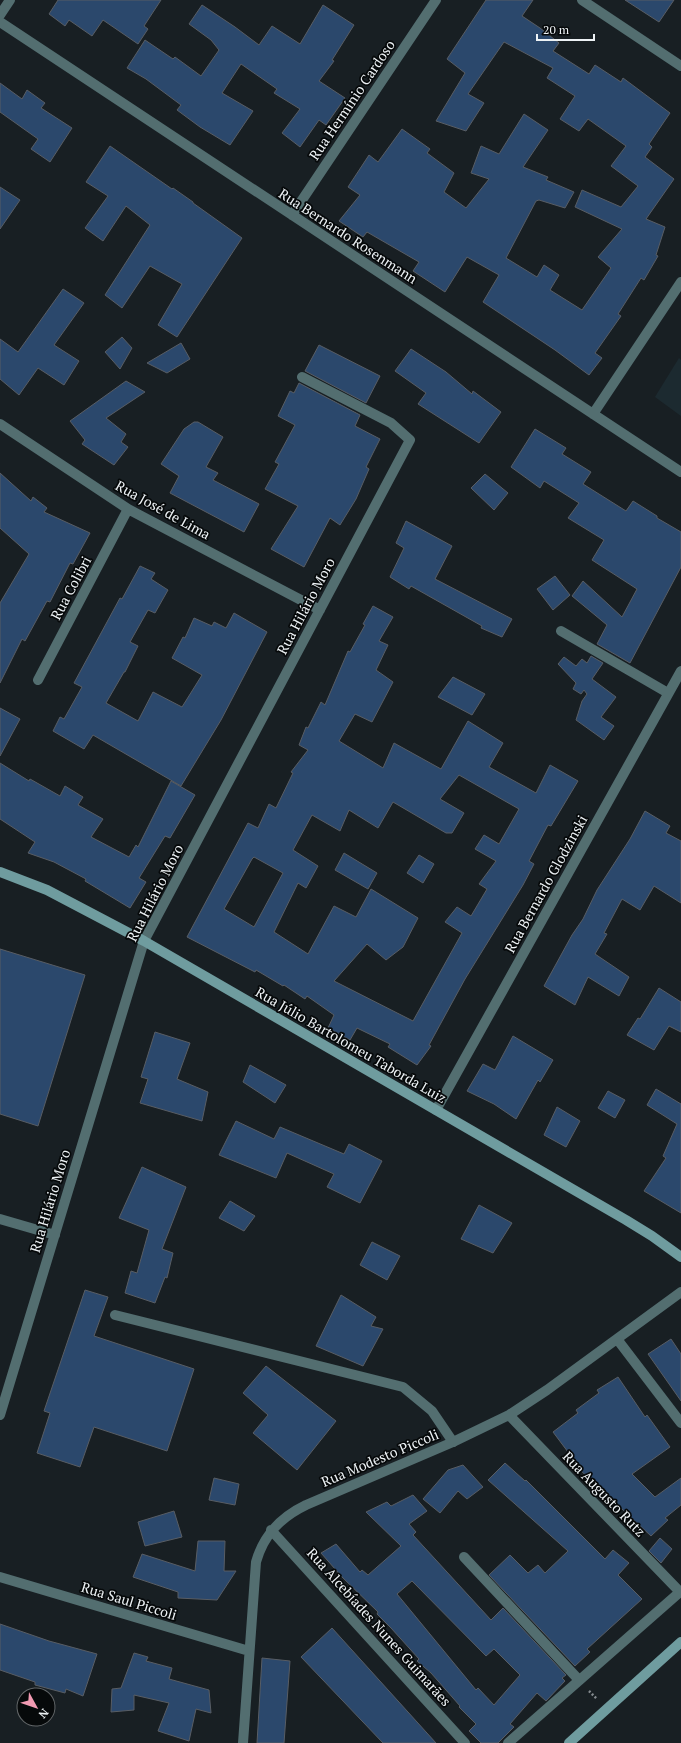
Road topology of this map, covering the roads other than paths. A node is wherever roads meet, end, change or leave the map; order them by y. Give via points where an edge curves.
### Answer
1 (10, 0) edge
2 (436, 0) edge
3 (582, 0) edge
4 (0, 15) edge
5 (0, 22) edge
6 (681, 66) edge
7 (292, 215) junction
8 (681, 282) edge
9 (302, 377) dead end
10 (593, 414) junction
11 (0, 424) edge
12 (681, 472) edge
13 (128, 509) junction
14 (320, 610) junction
15 (561, 631) dead end
16 (681, 670) edge
17 (38, 680) dead end
18 (668, 694) junction
19 (0, 872) edge
20 (144, 941) junction
21 (436, 1110) junction
22 (0, 1219) edge
23 (55, 1235) junction
24 (681, 1256) edge
25 (681, 1292) edge
26 (115, 1315) dead end
27 (617, 1339) junction
28 (0, 1415) edge
29 (509, 1415) junction
30 (681, 1423) edge
31 (453, 1442) junction
32 (271, 1530) junction
33 (464, 1557) dead end
34 (0, 1577) edge
35 (680, 1591) edge
36 (681, 1642) edge
37 (249, 1651) junction
38 (579, 1680) junction
39 (242, 1743) edge
40 (465, 1743) edge
41 (508, 1743) edge
42 (568, 1743) edge

1 - 4 street
2 - 7 street, Rua Hermínio Cardoso
3 - 6 street
5 - 7 street, Rua Bernardo Rosenmann
7 - 10 street, Rua Bernardo Rosenmann
8 - 10 street
9 - 14 street, Rua Hilário Moro via 391,423 410,440
10 - 12 street, Rua Bernardo Rosenmann
11 - 13 street, Rua José de Lima
13 - 14 street, Rua José de Lima
13 - 17 street, Rua Colibri
14 - 20 street, Rua Hilário Moro
15 - 18 street
16 - 18 street, Rua Bernardo Glodzinski
18 - 21 street, Rua Bernardo Glodzinski
19 - 20 main road, Rua Júlio Bartolomeu Taborda Luiz via 46,890
20 - 21 main road, Rua Júlio Bartolomeu Taborda Luiz
20 - 23 street, Rua Hilário Moro
21 - 24 main road, Rua Júlio Bartolomeu Taborda Luiz via 646,1232
22 - 23 street
23 - 28 street, Rua Hilário Moro
25 - 27 street, Rua Modesto Piccoli
26 - 31 street via 403,1387 432,1411
27 - 29 street, Rua Modesto Piccoli
27 - 30 street
29 - 31 street, Rua Modesto Piccoli
29 - 35 street, Rua Augusto Rutz
31 - 32 street, Rua Modesto Piccoli via 293,1511
32 - 37 street, Rua Modesto Piccoli via 256,1562
32 - 40 street, Rua Alcebíades Nunes Guimarães
33 - 38 street
34 - 37 street, Rua Saul Piccoli
35 - 38 street
36 - 42 main road
37 - 39 street, Rua Modesto Piccoli
38 - 41 street

